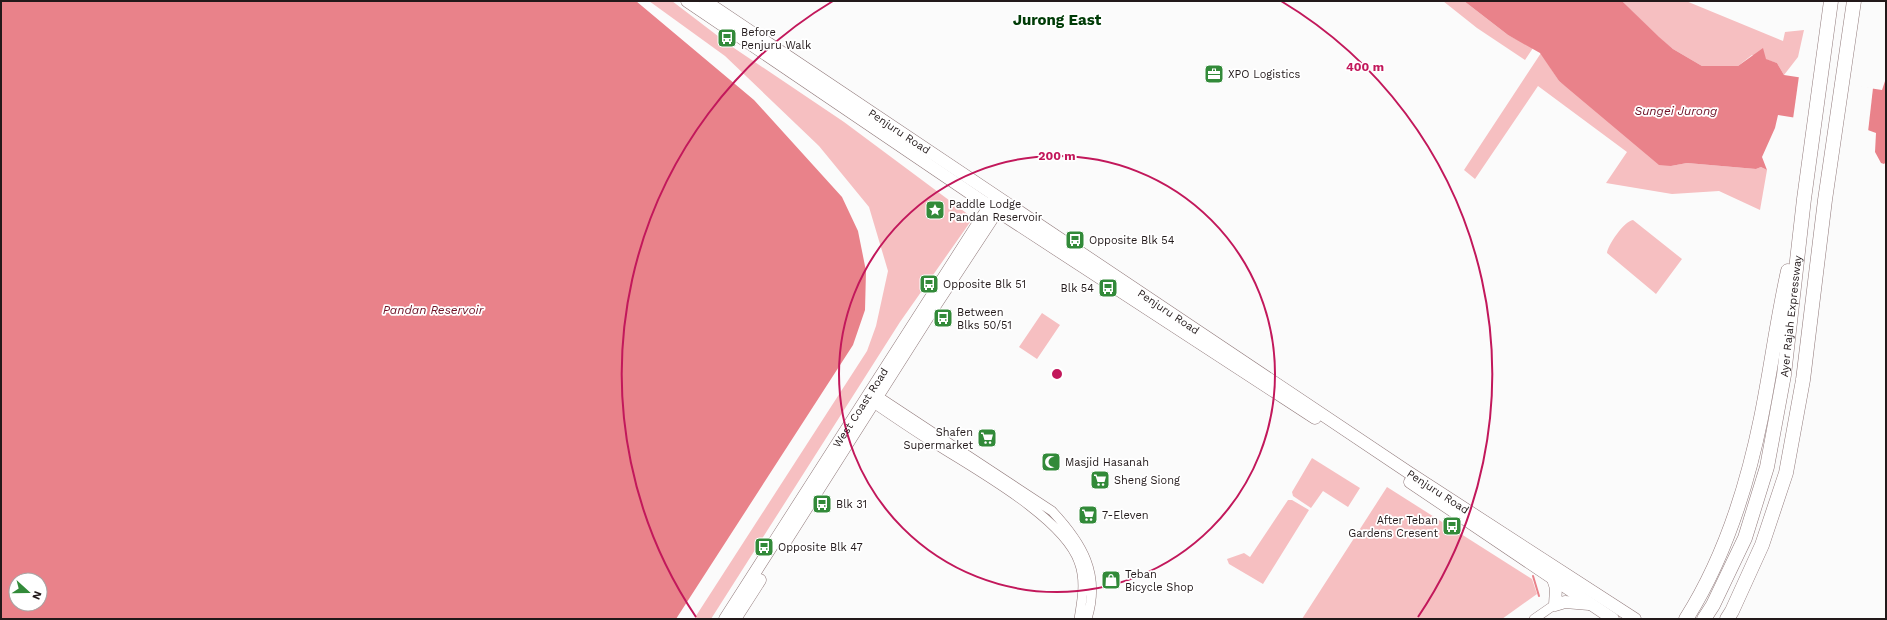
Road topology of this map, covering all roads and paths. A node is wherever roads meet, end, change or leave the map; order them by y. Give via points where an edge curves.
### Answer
1 (687, 1) edge
2 (704, 1) edge
3 (1831, 1) edge
4 (1854, 1) edge
5 (1804, 199) junction
6 (997, 203) junction
7 (871, 397) junction
8 (1310, 410) junction
9 (1553, 579) junction
10 (1576, 588) junction
11 (1590, 604) junction
12 (1555, 605) junction
13 (725, 619) edge
14 (735, 619) edge
15 (1079, 619) edge
16 (1087, 619) edge
17 (1534, 619) edge
18 (1613, 619) edge
19 (1635, 619) edge
20 (1686, 619) edge
21 (1704, 619) edge
22 (1727, 619) edge

1 - 6 main road, Penjuru Road
2 - 6 main road, Penjuru Road
3 - 5 highway, Ayer Rajah Expressway
4 - 22 highway, Ayer Rajah Expressway via 1835,124 1803,380 1786,473 1762,545
5 - 20 highway via 1782,296 1761,419 1738,505 1711,573
5 - 21 highway, Ayer Rajah Expressway via 1784,375 1767,467 1745,538
6 - 7 main road, West Coast Road
6 - 8 main road, Penjuru Road
7 - 13 main road, West Coast Road
7 - 14 main road, West Coast Road
7 - 15 street via 1011,493 1047,519 1062,534 1079,561 1081,571 1084,591
7 - 16 street via 1052,511 1066,526 1086,558 1092,595
8 - 9 main road, Penjuru Road
8 - 10 main road, Penjuru Road
9 - 10 main road, Penjuru Road
9 - 12 main road via 1556,588
10 - 11 main road, Penjuru Road
10 - 12 street
10 - 19 main road, Penjuru Road
11 - 12 main road via 1565,602
11 - 18 main road, Penjuru Road
12 - 17 street

